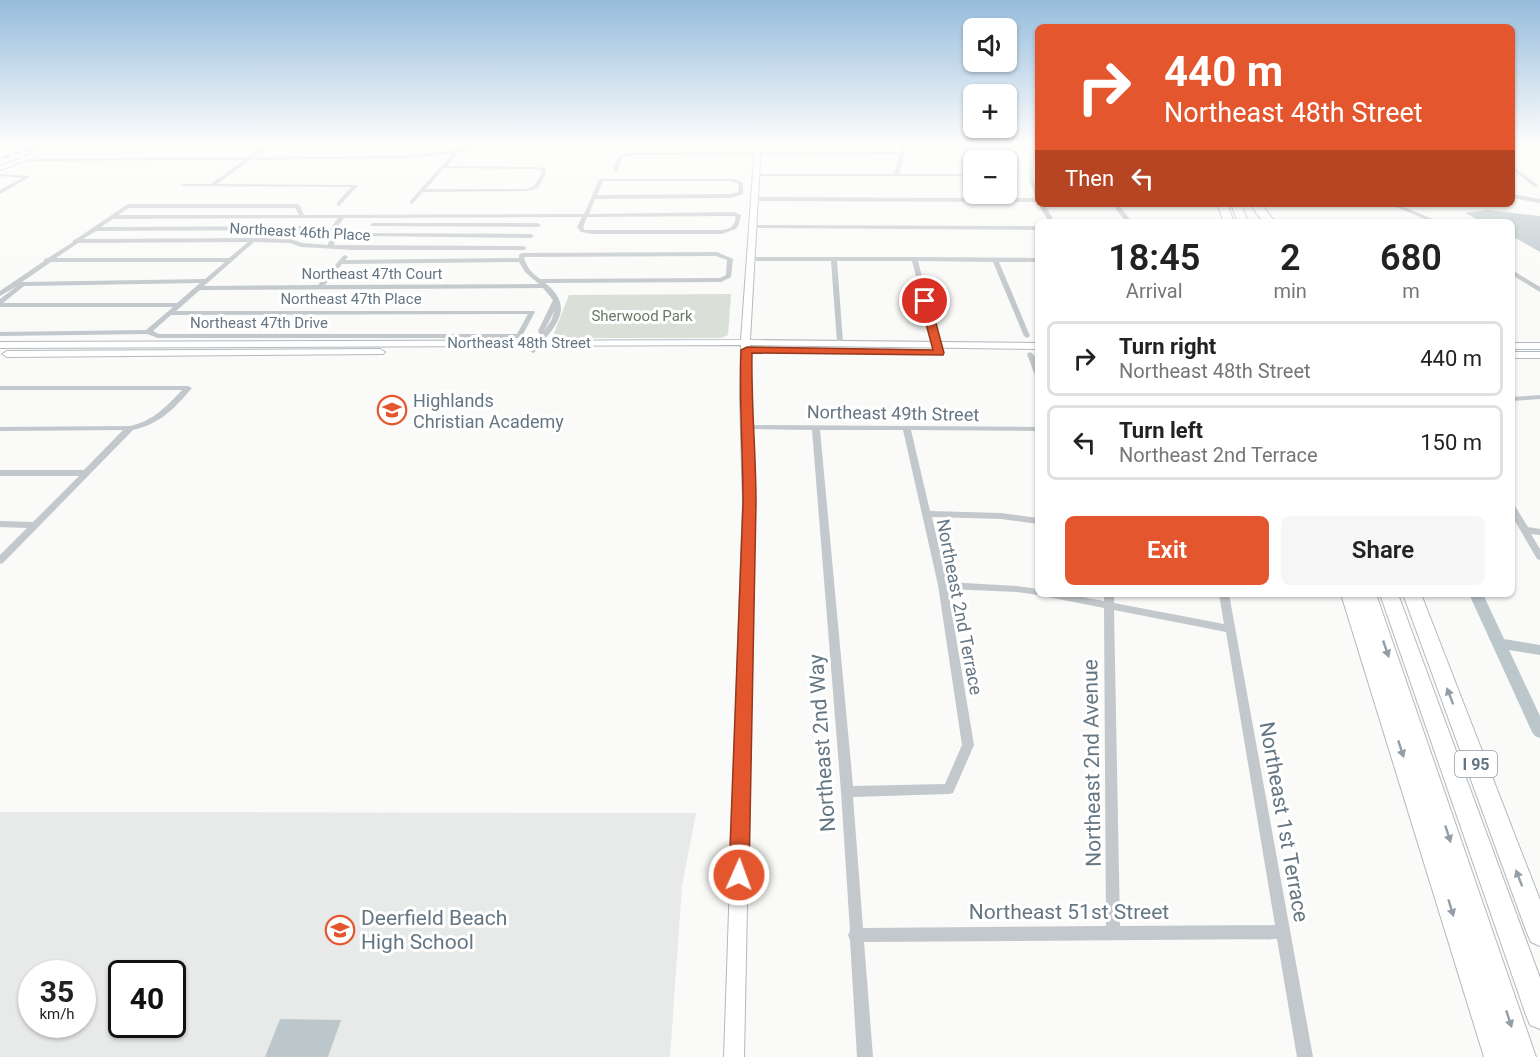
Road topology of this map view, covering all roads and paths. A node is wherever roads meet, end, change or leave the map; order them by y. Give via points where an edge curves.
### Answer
1 (348, 193) edge
2 (419, 193) edge
3 (596, 193) edge
4 (741, 193) edge
5 (754, 193) edge
6 (662, 196) junction
7 (594, 197) junction
8 (1515, 197) edge
9 (754, 199) junction
10 (963, 199) edge
11 (1017, 199) edge
12 (1035, 199) edge
13 (1540, 201) edge
14 (412, 202) dead end
15 (339, 204) dead end
16 (1257, 207) edge
17 (1400, 207) edge
18 (543, 214) junction
19 (319, 215) junction
20 (342, 215) junction
21 (382, 215) junction
22 (586, 215) junction
23 (656, 215) junction
24 (302, 216) junction
25 (111, 217) junction
26 (1267, 219) edge
27 (1430, 219) edge
28 (373, 225) junction
29 (538, 225) junction
30 (752, 227) junction
31 (306, 228) junction
32 (1035, 228) edge
33 (93, 229) junction
34 (364, 235) junction
35 (531, 236) junction
36 (254, 240) junction
37 (75, 241) junction
38 (291, 241) junction
39 (331, 246) junction
40 (354, 248) junction
41 (524, 248) junction
42 (521, 258) junction
43 (749, 259) junction
44 (834, 259) junction
45 (46, 260) junction
46 (231, 260) junction
47 (914, 260) junction
48 (995, 260) junction
49 (1035, 260) edge
50 (341, 262) junction
51 (1515, 274) edge
52 (207, 281) junction
53 (26, 282) junction
54 (14, 284) junction
55 (543, 284) junction
56 (0, 287) edge
57 (320, 287) junction
58 (199, 288) junction
59 (1540, 290) edge
60 (0, 294) edge
61 (0, 303) edge
62 (180, 304) junction
63 (171, 313) junction
64 (148, 332) junction
65 (0, 334) edge
66 (519, 336) joint
67 (1027, 336) dead end
68 (596, 342) junction
69 (840, 342) junction
70 (539, 343) junction
71 (747, 346) junction
72 (1035, 346) edge
73 (1515, 346) edge
74 (1540, 346) edge
75 (1, 348) edge
76 (938, 349) junction
77 (556, 351) junction
78 (1034, 354) edge
79 (1515, 355) edge
80 (1540, 355) edge
81 (0, 388) edge
82 (1540, 397) edge
83 (1515, 399) edge
84 (747, 427) junction
85 (816, 427) junction
86 (130, 428) junction
87 (0, 429) edge
88 (907, 429) junction
89 (1035, 429) edge
90 (0, 473) edge
91 (86, 473) junction
92 (926, 514) junction
93 (1515, 514) edge
94 (1035, 521) edge
95 (0, 524) edge
96 (36, 525) junction
97 (1524, 530) junction
98 (1540, 532) edge
99 (1540, 557) edge
100 (0, 561) edge
101 (943, 585) junction
102 (1035, 592) edge
103 (1085, 597) edge
104 (1224, 597) edge
105 (1351, 597) edge
106 (1368, 597) edge
107 (1390, 597) edge
108 (1413, 597) edge
109 (1109, 599) edge
110 (1229, 629) junction
111 (847, 792) junction
112 (1113, 932) junction
113 (1284, 933) junction
114 (1540, 933) edge
115 (855, 935) junction
116 (1540, 1015) edge
117 (734, 1057) edge
118 (865, 1057) edge
119 (1305, 1057) edge
120 (1498, 1057) edge
121 (1522, 1057) edge

1 - 15 street
2 - 14 street
3 - 7 street
4 - 6 street
5 - 9 main road
6 - 7 street
6 - 23 street
7 - 22 street
8 - 13 street
9 - 10 street
9 - 30 main road
11 - 12 street
16 - 26 highway
17 - 27 street
18 - 21 street
18 - 22 street
18 - 29 street
19 - 20 street
19 - 24 street
19 - 31 street
20 - 21 street
20 - 39 street
21 - 28 street
22 - 23 street
22 - 23 street via 580,227 583,231 733,231 738,216
24 - 25 street
24 - 25 street via 297,206 128,206
25 - 33 street
28 - 29 street
28 - 34 street
29 - 35 street
30 - 32 street
30 - 43 main road
31 - 33 street
31 - 38 street
33 - 37 street
34 - 35 street
34 - 40 street
35 - 41 street
36 - 37 street, Northeast 46th Place
36 - 38 street, Northeast 46th Place
36 - 46 street
37 - 45 street
38 - 39 street, Northeast 46th Place
39 - 40 street, Northeast 46th Place
40 - 41 street, Northeast 46th Place
40 - 50 street
41 - 42 street
42 - 50 street
42 - 55 street via 526,270
42 - 55 street, Northeast 47th Court via 717,254 730,259 729,276 721,280
43 - 44 street
43 - 71 main road
44 - 47 street
44 - 69 street
45 - 46 street
45 - 54 street
46 - 52 street
47 - 48 street
47 - 76 street
48 - 49 street
48 - 67 street
50 - 57 street
51 - 59 street
52 - 53 street
52 - 58 street
53 - 54 street
53 - 61 street
54 - 56 street
54 - 60 street
55 - 57 street, Northeast 47th Court
55 - 70 street via 557,299 558,311
57 - 58 street, Northeast 47th Court
58 - 62 street
61 - 62 street
62 - 63 street
63 - 64 street
63 - 66 street, Northeast 47th Place via 532,312
64 - 65 street, Northeast 47th Drive
64 - 66 street, Northeast 47th Drive via 158,336
68 - 70 main road, Northeast 48th Street
68 - 71 main road, Northeast 48th Street
68 - 77 main road
69 - 71 main road, Northeast 48th Street
69 - 76 main road, Northeast 48th Street
70 - 75 main road, Northeast 48th Street
70 - 77 main road, Northeast 48th Street
71 - 76 main road, Northeast 48th Street
71 - 77 main road, Northeast 48th Street
71 - 84 main road
72 - 76 main road, Northeast 48th Street
73 - 74 main road
76 - 78 main road, Northeast 48th Street
79 - 80 main road
81 - 86 street via 188,388 158,419
82 - 83 street
84 - 85 street, Northeast 49th Street
84 - 117 main road via 749,503
85 - 88 street, Northeast 49th Street
85 - 111 street, Northeast 2nd Way
86 - 87 street
86 - 91 street
88 - 89 street, Northeast 49th Street
88 - 92 street, Northeast 2nd Terrace
90 - 91 street
91 - 96 street
92 - 94 street
92 - 101 street, Northeast 2nd Terrace
93 - 97 street
95 - 96 street
96 - 100 street
97 - 98 street
97 - 99 street
101 - 102 street
101 - 111 street, Northeast 2nd Terrace via 968,745 949,789
103 - 109 street
104 - 110 street, Northeast 1st Terrace
105 -> 120 highway
106 -> 121 highway
107 - 116 highway
114 -> 108 highway, I 95
109 - 110 street
109 - 112 street, Northeast 2nd Avenue
110 - 113 street, Northeast 1st Terrace
111 - 115 street, Northeast 2nd Way
112 - 113 street, Northeast 51st Street
112 - 115 street, Northeast 51st Street
113 - 119 street, Northeast 1st Terrace
115 - 118 street, Northeast 2nd Way

